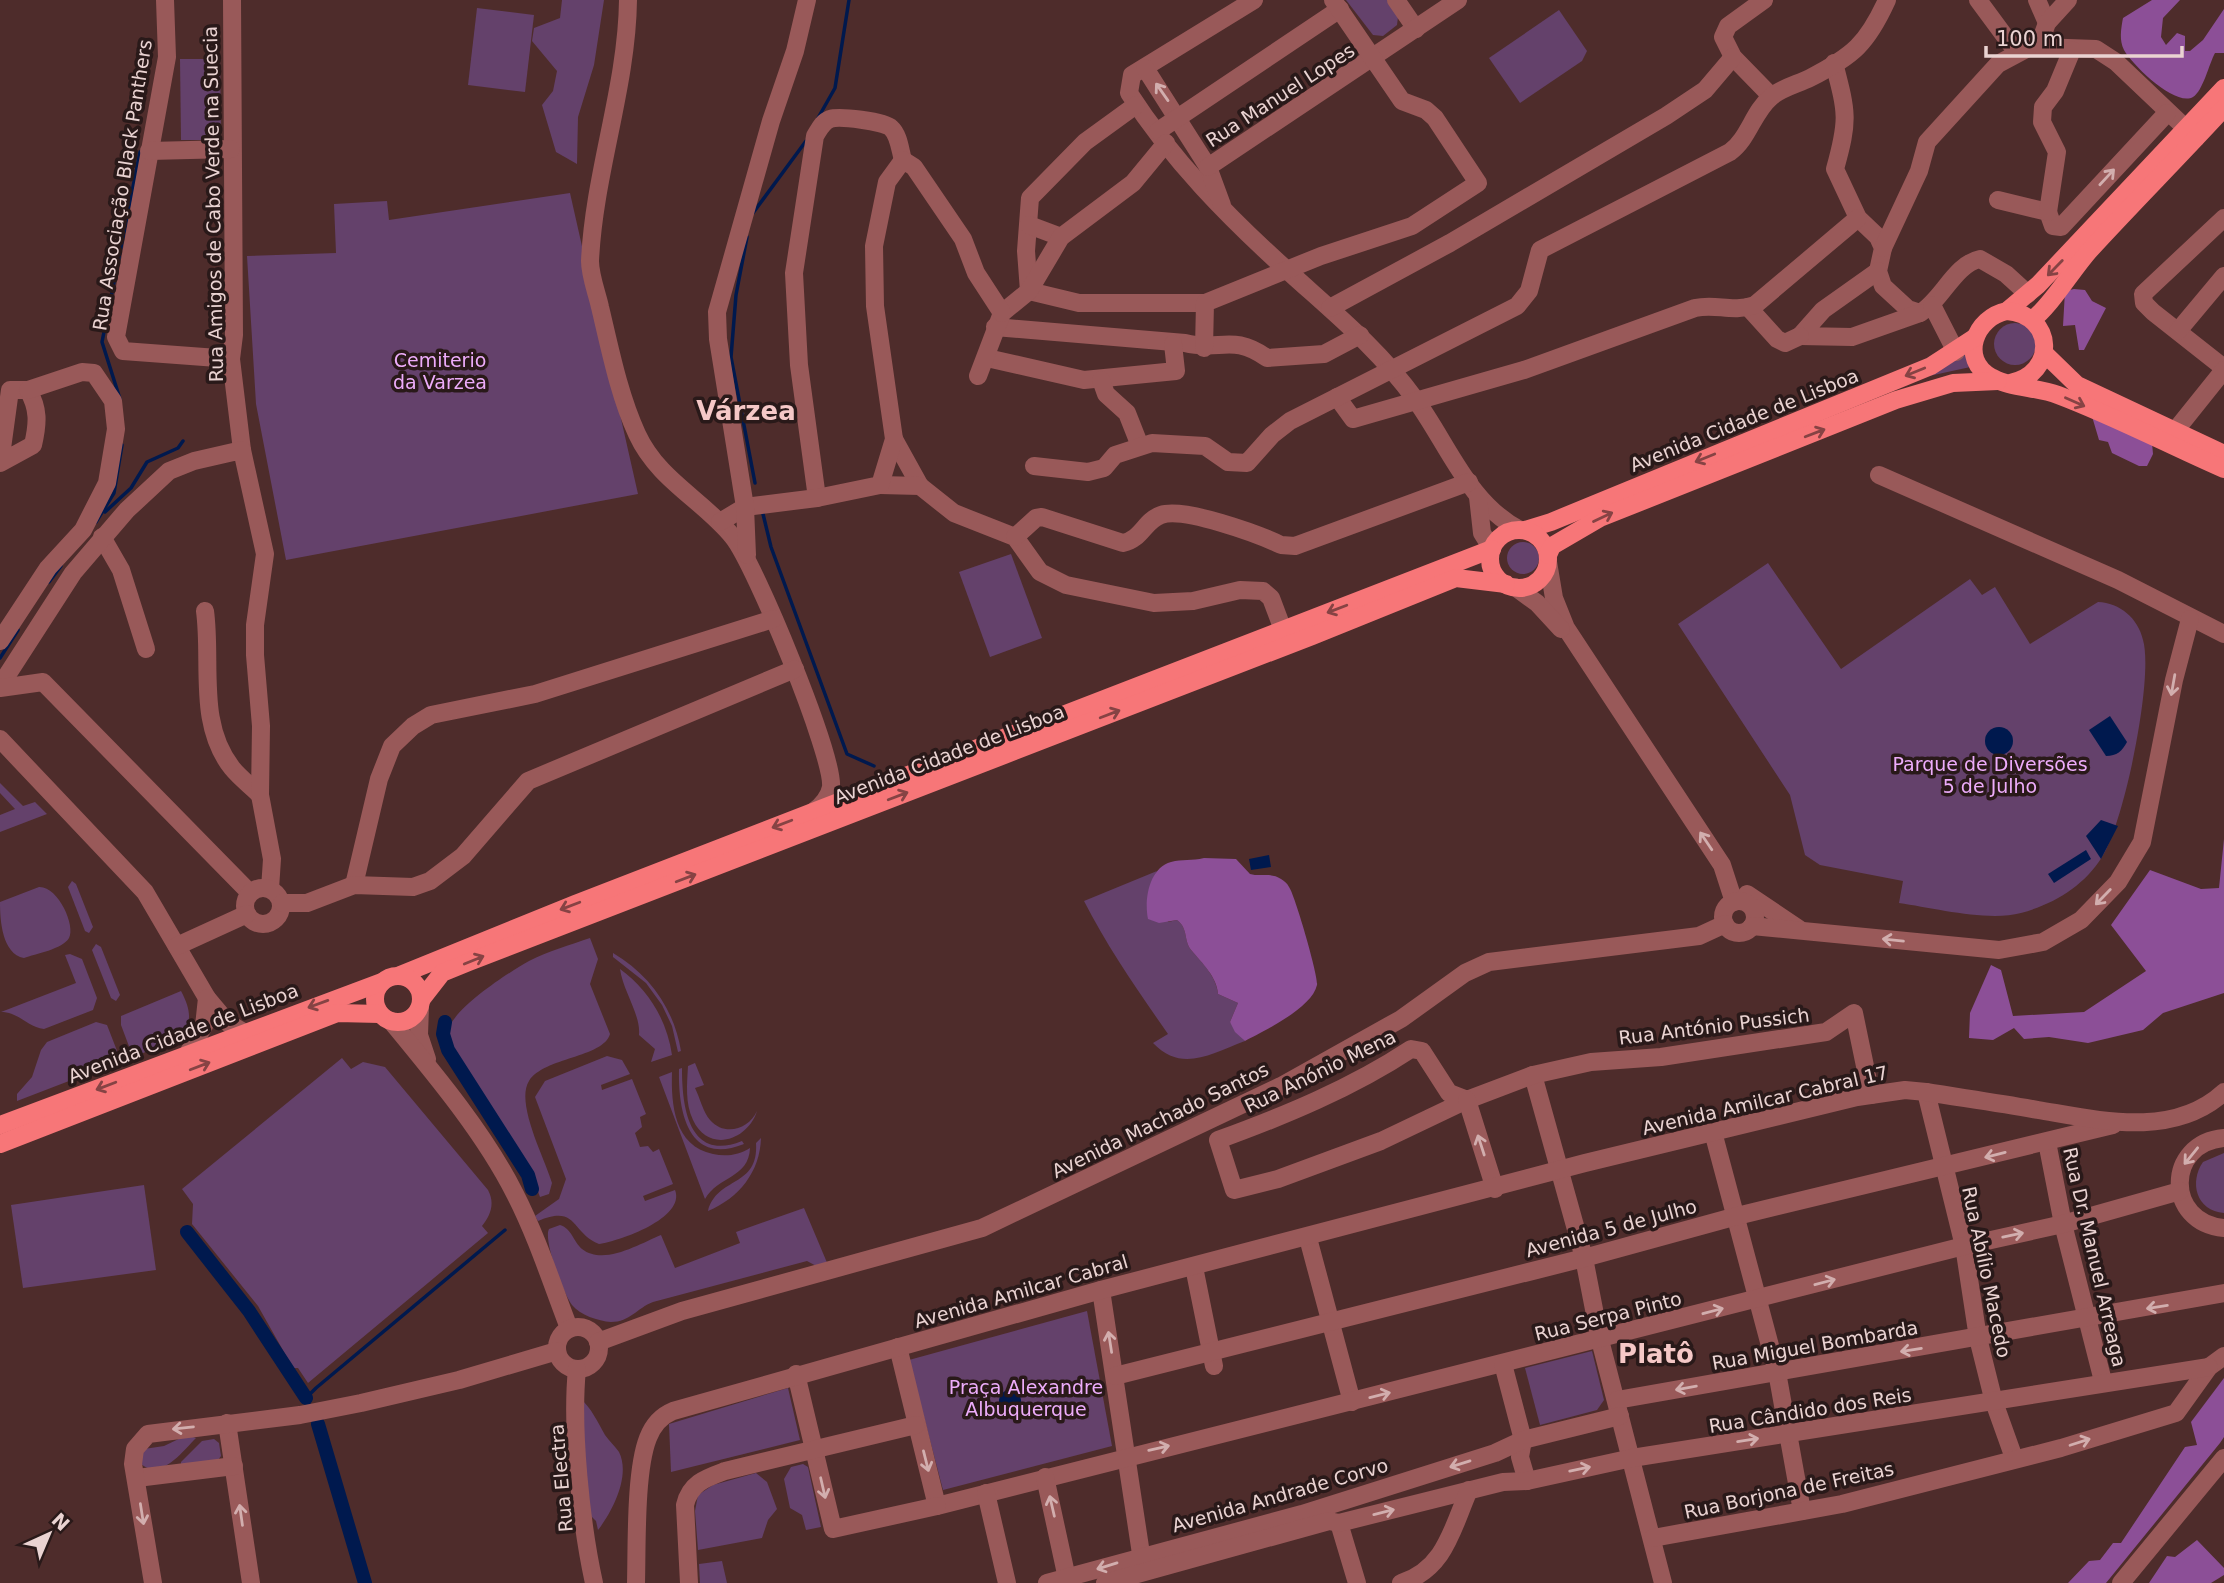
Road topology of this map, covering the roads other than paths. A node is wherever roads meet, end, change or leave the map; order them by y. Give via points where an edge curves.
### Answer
1 (165, 0) edge
2 (232, 0) edge
3 (628, 0) edge
4 (807, 0) edge
5 (1254, 0) edge
6 (1396, 0) edge
7 (1458, 0) edge
8 (1765, 0) edge
9 (1887, 0) edge
10 (1978, 0) edge
11 (2037, 0) edge
12 (2068, 0) edge
13 (1336, 5) edge
14 (2047, 23) junction
15 (1416, 29) junction
16 (2033, 48) junction
17 (2072, 50) junction
18 (1375, 57) junction
19 (1733, 57) junction
20 (1834, 63) junction
21 (1145, 68) junction
22 (2224, 88) edge
23 (1771, 96) junction
24 (1136, 105) junction
25 (2224, 108) edge
26 (2167, 113) junction
27 (1178, 116) junction
28 (2192, 134) junction
29 (1162, 137) junction
30 (231, 149) junction
31 (149, 151) junction
32 (903, 160) junction
33 (1208, 167) junction
34 (1998, 200) dead end
35 (2048, 212) junction
36 (1225, 213) junction
37 (1858, 218) junction
38 (2224, 218) edge
39 (1029, 225) junction
40 (1061, 237) junction
41 (1882, 248) junction
42 (1287, 271) junction
43 (1878, 271) junction
44 (2224, 276) edge
45 (1029, 291) junction
46 (2028, 295) junction
47 (1205, 303) junction
48 (1748, 307) junction
49 (1330, 308) junction
50 (1926, 309) junction
51 (2007, 311) junction
52 (998, 320) junction
53 (2032, 320) junction
54 (2178, 331) junction
55 (1360, 335) junction
56 (1800, 336) junction
57 (1974, 338) junction
58 (1174, 344) junction
59 (1204, 348) junction
60 (1955, 352) junction
61 (2044, 353) junction
62 (987, 358) junction
63 (231, 359) junction
64 (1391, 368) junction
65 (2224, 369) edge
66 (978, 376) dead end
67 (1101, 380) junction
68 (2004, 382) junction
69 (13, 389) edge
70 (1337, 397) junction
71 (1415, 399) junction
72 (2175, 431) junction
73 (894, 439) junction
74 (1140, 446) junction
75 (242, 450) junction
76 (2224, 454) edge
77 (0, 464) edge
78 (1034, 466) dead end
79 (2224, 469) edge
80 (1879, 475) dead end
81 (880, 485) junction
82 (920, 486) junction
83 (1473, 490) junction
84 (817, 498) junction
85 (745, 507) junction
86 (720, 522) junction
87 (1522, 530) junction
88 (102, 537) junction
89 (1015, 537) junction
90 (1492, 548) junction
91 (748, 558) junction
92 (1548, 558) junction
93 (1510, 586) junction
94 (205, 611) dead end
95 (773, 619) junction
96 (2190, 619) junction
97 (1283, 630) junction
98 (2224, 634) edge
99 (0, 641) edge
100 (146, 649) dead end
101 (1580, 652) junction
102 (795, 669) junction
103 (0, 687) edge
104 (0, 739) edge
105 (827, 764) junction
106 (858, 794) junction
107 (260, 795) junction
108 (813, 812) junction
109 (1727, 877) junction
110 (354, 886) junction
111 (270, 889) junction
112 (250, 893) junction
113 (1734, 902) junction
114 (282, 903) junction
115 (247, 914) junction
116 (1725, 924) junction
117 (1752, 926) junction
118 (1802, 931) junction
119 (177, 946) junction
120 (400, 975) junction
121 (382, 982) junction
122 (207, 998) junction
123 (421, 1003) junction
124 (386, 1017) junction
125 (245, 1033) junction
126 (187, 1055) junction
127 (433, 1071) junction
128 (1533, 1075) junction
129 (1926, 1092) junction
130 (2224, 1093) edge
131 (1871, 1095) junction
132 (1467, 1100) junction
133 (2118, 1124) junction
134 (0, 1125) edge
135 (1713, 1132) junction
136 (2224, 1138) edge
137 (2047, 1142) junction
138 (0, 1144) edge
139 (1943, 1168) junction
140 (1560, 1170) junction
141 (1495, 1189) junction
142 (2180, 1191) junction
143 (1737, 1216) junction
144 (2063, 1224) junction
145 (2224, 1228) edge
146 (1308, 1238) junction
147 (1964, 1246) junction
148 (1584, 1258) junction
149 (1194, 1266) junction
150 (1101, 1290) junction
151 (2224, 1293) edge
152 (1759, 1299) junction
153 (2086, 1318) junction
154 (1331, 1321) junction
155 (569, 1328) junction
156 (1978, 1338) junction
157 (1600, 1340) junction
158 (598, 1342) junction
159 (898, 1347) junction
160 (557, 1351) junction
161 (2224, 1356) edge
162 (1212, 1359) junction
163 (1503, 1364) junction
164 (2209, 1367) junction
165 (577, 1369) junction
166 (1777, 1372) junction
167 (796, 1374) junction
168 (1115, 1376) junction
169 (2103, 1381) junction
170 (1352, 1402) junction
171 (1994, 1402) junction
172 (1619, 1408) junction
173 (228, 1423) junction
174 (916, 1425) junction
175 (1787, 1435) junction
176 (1523, 1440) junction
177 (814, 1449) junction
178 (1127, 1456) junction
179 (1632, 1458) junction
180 (2014, 1458) junction
181 (2224, 1458) edge
182 (234, 1466) junction
183 (1045, 1477) junction
184 (137, 1478) junction
185 (1527, 1481) junction
186 (1469, 1490) junction
187 (986, 1493) junction
188 (937, 1506) junction
189 (1802, 1511) junction
190 (1339, 1523) junction
191 (1653, 1538) junction
192 (1143, 1564) junction
193 (1068, 1580) edge
194 (153, 1583) edge
195 (251, 1583) edge
196 (594, 1583) edge
197 (636, 1583) edge
198 (689, 1583) edge
199 (1007, 1583) edge
200 (1046, 1583) edge
201 (1105, 1583) edge
202 (1357, 1583) edge
203 (1401, 1583) edge
204 (1663, 1583) edge
205 (2121, 1583) edge

1 - 31 street, Rua Associação Black Panthers via 167,57
2 - 30 street, Rua Amigos de Cabo Verde na Suecia
3 - 86 street via 595,204 590,265 614,367 637,434 657,468
4 - 85 street via 717,312
5 - 21 street
6 - 15 street
7 - 15 street, Rua Manuel Lopes
8 - 19 street via 1728,26 1723,37
9 - 20 street via 1859,49
10 - 16 street via 2012,46
11 - 14 street
12 - 14 street
13 - 18 street
13 - 27 street
14 - 16 street
15 - 18 street, Rua Manuel Lopes
16 - 17 street
16 - 41 street via 1998,64 1927,142 1919,172
17 - 26 street via 2096,49 2116,62
17 - 35 street via 2043,107 2042,122 2057,152
18 - 33 street, Rua Manuel Lopes
18 - 42 street via 1402,101 1435,118 1478,183 1412,226
19 - 23 street
19 - 49 street via 1706,90 1666,116
20 - 23 street
20 - 37 street via 1847,127 1835,169
21 - 24 street via 1129,82
27 -> 21 street
22 - 28 main road
23 - 64 street via 1743,142 1730,152 1539,250 1530,291 1517,306
24 - 29 street
24 - 39 street via 1085,142 1038,186 1027,208
25 - 28 main road
26 - 28 street
35 -> 26 street via 2053,226 2061,227
27 - 29 street
27 - 33 street
28 -> 46 main road
28 - 53 main road
29 - 36 street
29 - 40 street via 1133,183
30 - 31 street
30 - 63 street, Rua Amigos de Cabo Verde na Suecia
31 - 63 street, Rua Associação Black Panthers via 116,337 123,351
32 - 52 street via 914,167 963,239
32 - 73 street via 887,182 874,246 875,306
32 - 84 street via 896,136 880,122 831,118 815,136 794,273 799,365
33 - 36 street
34 - 35 street
36 - 42 street
37 - 41 street via 1878,237
37 - 48 street
38 - 54 street via 2143,294 2144,303
39 - 40 street
39 - 45 street
40 - 45 street
41 - 43 street
42 - 47 street
42 - 49 street
43 - 50 street via 1883,286 1895,299 1908,309
43 - 56 street via 1823,310
44 - 54 street
45 - 47 street via 1079,303
45 - 52 street
46 - 50 street via 2006,274 1980,259 1966,265
46 - 51 main road
47 - 59 street
48 - 56 street via 1777,339 1785,343
48 - 71 street via 1695,308 1524,370
49 - 55 street
50 - 56 street via 1852,337
50 - 60 street
51 - 53 main road
51 - 57 main road via 1990,317
52 - 58 street
52 - 62 street
53 - 61 main road via 2044,339
54 - 65 street
55 - 59 street via 1324,354 1266,358 1251,347 1229,342
55 - 64 street
57 - 60 main road, Avenida Cidade de Lisboa
57 - 68 main road via 1981,369
58 - 59 street
58 - 67 street via 1176,372
60 -> 87 main road, Avenida Cidade de Lisboa via 1931,366
61 - 68 main road via 2032,374
61 - 72 main road via 2077,385
62 - 66 street
62 - 67 street
63 - 75 street, Rua Amigos de Cabo Verde na Suecia
64 - 70 street
64 - 71 street
65 - 72 street
67 - 74 street via 1106,394 1127,413
68 -> 79 main road, Avenida Cidade de Lisboa via 2059,395
92 -> 68 main road, Avenida Cidade de Lisboa via 1552,546 1600,518 1896,400 1953,383
69 - 77 street
69 - 77 street via 37,407 33,444
69 - 99 street via 94,373 113,401 116,429 107,482 98,504
70 - 71 street via 1353,419
70 - 74 street via 1290,421 1247,463 1228,462 1206,446
71 - 83 street
72 - 76 main road
73 - 81 street
73 - 82 street
74 - 78 street via 1115,455 1104,468 1088,472
75 - 88 street via 169,471
75 - 107 street, Rua Amigos de Cabo Verde na Suecia via 265,554 255,625
80 - 96 street via 2118,580
81 - 82 street
81 - 84 street
82 - 89 street via 954,513
83 - 87 street via 1497,516
83 - 89 street via 1295,546 1182,513 1162,514 1134,541 1123,543 1042,517
83 - 90 street via 1482,533
84 - 85 street
85 - 86 street
85 - 91 street
86 - 91 street
87 - 90 main road via 1508,532
87 - 92 main road via 1536,535
88 - 100 street via 121,570
88 - 103 street via 57,596
89 - 97 street via 1052,581 1095,593 1178,603 1240,590 1263,591
90 - 93 main road via 1491,565
90 -> 97 main road, Avenida Cidade de Lisboa
91 - 95 street
92 - 93 main road via 1540,579 1524,587
92 - 101 street via 1554,597
93 - 101 street via 1548,613
123 -> 93 main road, Avenida Cidade de Lisboa via 442,974 481,957 1440,583 1465,578
94 - 107 street via 214,735 232,768
95 - 102 street
95 - 110 street via 536,694 431,715 412,726 392,746 379,779
96 - 98 street
96 -> 118 street via 2142,842 2118,882 2081,920 2043,942 1999,950
97 - 106 main road, Avenida Cidade de Lisboa
109 -> 101 street
102 - 105 street
102 - 110 street via 528,781 463,856 430,881 412,887
103 - 112 street via 43,682
104 - 119 street via 145,892
105 - 106 street via 840,785
105 - 108 street via 829,791
106 - 108 main road, Avenida Cidade de Lisboa
107 - 111 street, Rua Amigos de Cabo Verde na Suecia via 272,859
108 -> 120 main road, Avenida Cidade de Lisboa
109 - 113 street
109 - 118 street
110 - 114 street via 307,904
111 - 112 street
111 - 114 street
112 - 115 street via 245,903
113 - 116 street via 1725,911
113 - 117 street via 1745,902 1753,909
114 - 115 street via 280,915 272,923 260,924
115 - 119 street
116 - 117 street, Avenida Machado Santos via 1737,932
116 - 158 street, Avenida Machado Santos via 1699,936 1489,962 1465,973 1401,1019 1281,1086 982,1228 682,1311
117 - 118 street
119 - 122 street
120 - 121 main road
120 - 123 main road via 418,986
121 - 124 main road via 375,993
121 -> 125 main road, Avenida Cidade de Lisboa
122 - 125 street via 228,1023
122 - 126 street via 204,1026
123 - 124 main road via 405,1021
123 - 127 street via 419,1035
124 - 127 street
138 -> 124 main road, Avenida Cidade de Lisboa via 337,1013
125 - 126 main road, Avenida Cidade de Lisboa
126 -> 134 main road, Avenida Cidade de Lisboa
127 - 155 street via 516,1195
128 - 131 street, Rua António Pussich via 1591,1062 1661,1057 1826,1032 1854,1013
128 - 132 street, Rua Anónio Mena
128 - 140 street
129 - 131 street, Avenida Amilcar Cabral 17
129 - 133 street, Avenida Amilcar Cabral 17
129 - 139 street, Rua Abílio Macedo
130 - 133 street, Avenida Amilcar Cabral 17 via 2184,1114
131 - 135 street, Avenida Amilcar Cabral 17
132 - 132 street, Rua Anónio Mena via 1371,1145 1278,1180 1234,1190 1218,1140 1293,1110 1411,1049 1422,1051 1450,1093
141 -> 132 street
133 - 137 street, Avenida 5 de Julho
135 - 140 street, Avenida Amilcar Cabral 17
135 - 143 street
136 -> 142 street via 2204,1143 2188,1156
137 -> 139 street, Avenida 5 de Julho
137 - 144 street, Rua Dr. Manuel Arreaga
139 - 143 street, Avenida 5 de Julho
139 - 147 street, Rua Abílio Macedo
140 - 141 street, Avenida Amilcar Cabral
140 - 148 street
141 - 146 street, Avenida Amilcar Cabral
142 - 144 street, Rua Serpa Pinto
142 - 145 street via 2196,1217
143 - 148 street, Avenida 5 de Julho
143 - 152 street
147 -> 144 street, Rua Serpa Pinto
144 - 153 street, Rua Dr. Manuel Arreaga
146 - 149 street, Avenida Amilcar Cabral
146 - 154 street
152 -> 147 street, Rua Serpa Pinto
147 - 156 street, Rua Abílio Macedo
148 - 154 street, Avenida 5 de Julho
148 - 157 street
149 - 150 street, Avenida Amilcar Cabral
149 - 162 street
150 - 159 street, Avenida Amilcar Cabral
168 -> 150 street
151 -> 153 street, Rua Miguel Bombarda
157 -> 152 street, Rua Serpa Pinto
152 - 166 street
153 - 156 street, Rua Miguel Bombarda
153 - 169 street, Rua Dr. Manuel Arreaga
154 - 162 street, Avenida 5 de Julho
154 - 170 street
155 - 158 street via 583,1327
155 - 160 street via 559,1337
156 -> 166 street, Rua Miguel Bombarda
156 - 171 street, Rua Abílio Macedo
157 - 163 street, Rua Serpa Pinto
157 - 172 street
158 - 165 street via 594,1361
159 - 167 street, Avenida Amilcar Cabral
159 - 174 street
160 - 165 street via 563,1362
160 - 173 street via 361,1403
161 - 164 street
162 - 168 street, Avenida 5 de Julho
170 -> 163 street, Rua Serpa Pinto
163 - 176 street
164 - 169 street, Rua Cândido dos Reis
180 -> 164 street, Rua Borjona de Freitas via 2176,1413
165 - 196 street, Rua Electra via 580,1483
166 -> 172 street, Rua Miguel Bombarda
166 - 175 street
167 - 177 street
167 - 197 street, Avenida Amilcar Cabral via 673,1411 652,1428 641,1480
168 - 178 street
169 - 171 street, Rua Cândido dos Reis
178 -> 170 street, Rua Serpa Pinto
171 - 175 street, Rua Cândido dos Reis
171 - 180 street, Rua Abílio Macedo
172 - 176 street, Rua Miguel Bombarda
172 - 179 street
173 - 182 street
173 -> 184 street via 154,1431 135,1449
174 - 177 street
174 -> 188 street
179 -> 175 street, Rua Cândido dos Reis
175 - 189 street
176 - 185 street via 1520,1457
176 -> 192 street, Avenida Andrade Corvo
177 -> 188 street, Rua Serpa Pinto via 833,1529
177 - 198 street via 698,1482 685,1505
178 - 183 street, Rua Serpa Pinto
178 - 192 street
185 -> 179 street, Rua Cândido dos Reis
179 - 191 street
180 - 189 street, Rua Borjona de Freitas
181 - 205 street
182 - 184 street
195 -> 182 street
183 - 187 street, Rua Serpa Pinto
193 -> 183 street
184 -> 194 street
185 - 186 street, Avenida Andrade Corvo
190 -> 186 street, Avenida Andrade Corvo
186 - 203 street via 1436,1562 1424,1574
187 - 188 street, Rua Serpa Pinto
187 - 199 street
189 - 191 street, Rua Borjona de Freitas
190 - 192 street, Avenida Andrade Corvo via 1329,1521 1163,1565
190 - 202 street
191 - 204 street
192 -> 193 street, Avenida Andrade Corvo
192 - 201 street, Avenida Andrade Corvo
193 - 200 street, Avenida Andrade Corvo

